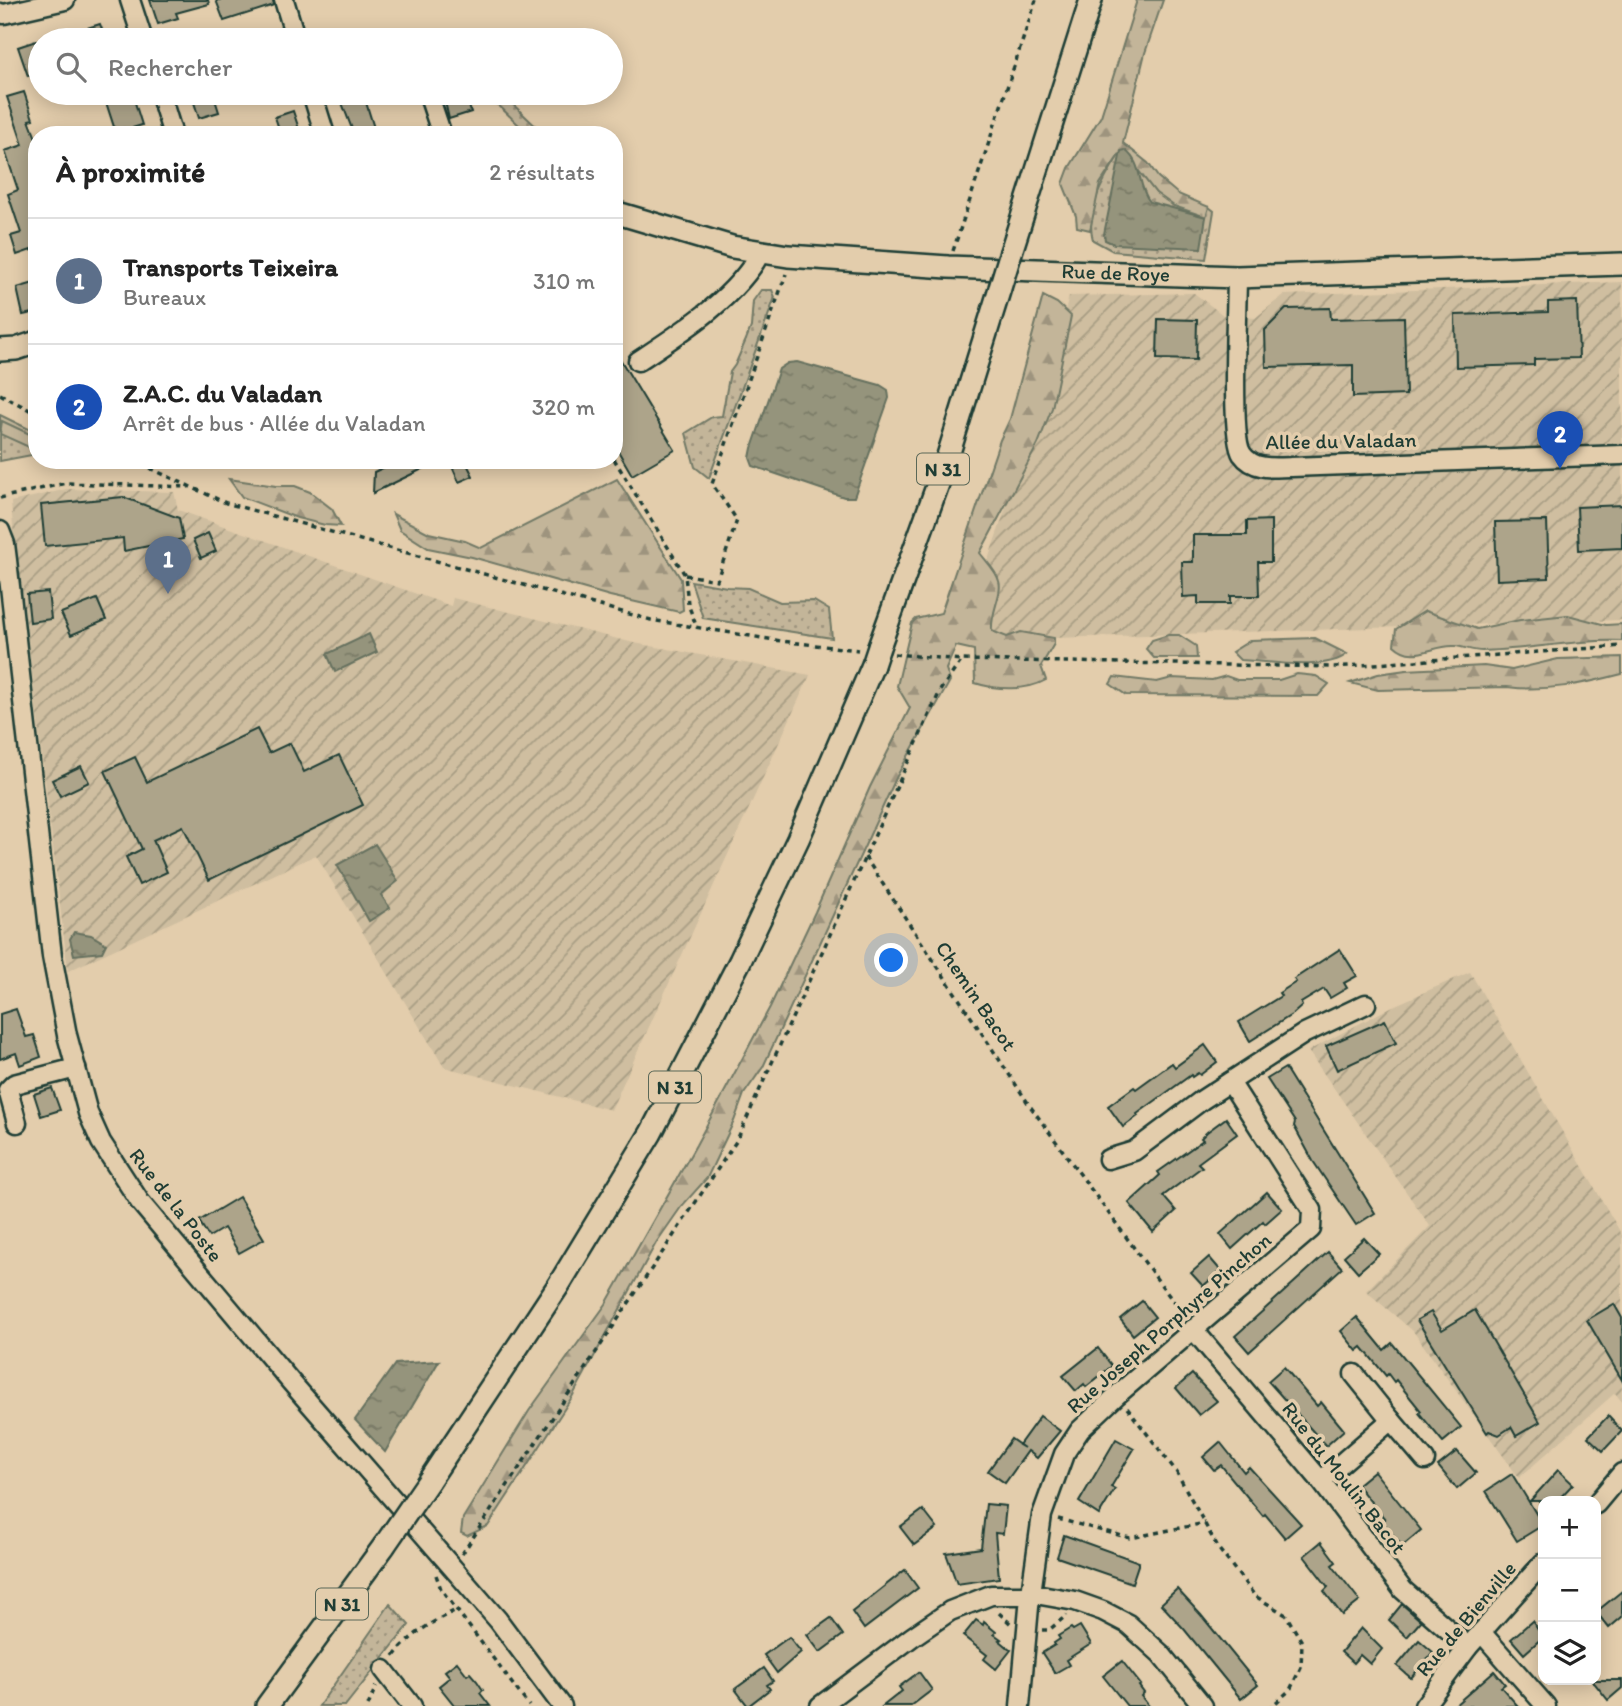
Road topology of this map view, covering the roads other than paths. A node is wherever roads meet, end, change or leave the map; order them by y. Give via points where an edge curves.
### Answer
1 (65, 0) edge
2 (130, 0) edge
3 (284, 0) edge
4 (1091, 0) edge
5 (0, 13) edge
6 (139, 28) edge
7 (292, 28) edge
8 (164, 105) edge
9 (317, 105) edge
10 (432, 105) edge
11 (170, 126) edge
12 (323, 126) edge
13 (439, 126) edge
14 (623, 215) edge
15 (761, 252) junction
16 (1622, 264) edge
17 (1237, 277) junction
18 (28, 345) edge
19 (0, 350) edge
20 (638, 360) dead end
21 (1622, 455) edge
22 (0, 531) edge
23 (1366, 1004) dead end
24 (76, 1068) junction
25 (1230, 1082) junction
26 (17, 1123) dead end
27 (1108, 1159) dead end
28 (1194, 1329) junction
29 (1354, 1374) dead end
30 (1391, 1420) junction
31 (1425, 1460) dead end
32 (1622, 1473) edge
33 (1321, 1481) junction
34 (1601, 1498) edge
35 (1538, 1569) edge
36 (1030, 1596) junction
37 (1481, 1632) junction
38 (1468, 1647) junction
39 (384, 1670) road end
40 (267, 1706) edge
41 (411, 1706) edge
42 (562, 1706) edge
43 (820, 1706) edge
44 (1020, 1706) edge
45 (1203, 1706) edge
46 (1424, 1706) edge
47 (1546, 1706) edge

1 - 5 street
2 - 6 street
3 - 7 street
4 - 40 main road, N 31, bridge via 947,459 876,656 793,851 740,961 651,1133 558,1286 384,1546
8 - 11 street
9 - 12 street
10 - 13 street
14 - 15 main road, Rue de Roye via 706,241
15 - 17 main road, Rue de Roye via 948,267
15 - 20 street via 748,274 691,327
16 - 17 main road, Rue de Roye
17 - 21 street, Allée du Valadan via 1235,422 1240,453 1250,462 1263,468
18 - 19 main road
22 - 24 street, Rue de la Poste via 52,956
23 - 25 street via 1306,1033
24 - 26 street via 14,1083 8,1090
24 - 42 street, Rue de la Poste via 101,1142 140,1202 291,1382 453,1560
25 - 27 street via 1134,1152
25 - 28 street, Rue Joseph Porphyre Pinchon via 1312,1210 1311,1228
28 - 33 street, Rue du Moulin Bacot
28 - 36 street, Rue Joseph Porphyre Pinchon via 1080,1430 1064,1454 1042,1515
29 - 30 street
30 - 31 street
30 - 33 street
32 - 34 street
33 - 38 street, Rue du Moulin Bacot via 1403,1590
35 - 37 street, Rue de Bienville
36 - 43 street via 991,1595 950,1611
36 - 44 street, Rue Joseph Porphyre Pinchon
36 - 45 street via 1075,1601 1128,1624 1161,1654
37 - 38 street, Rue de Bienville
37 - 47 street
38 - 46 street, Rue de Bienville
39 - 41 street

